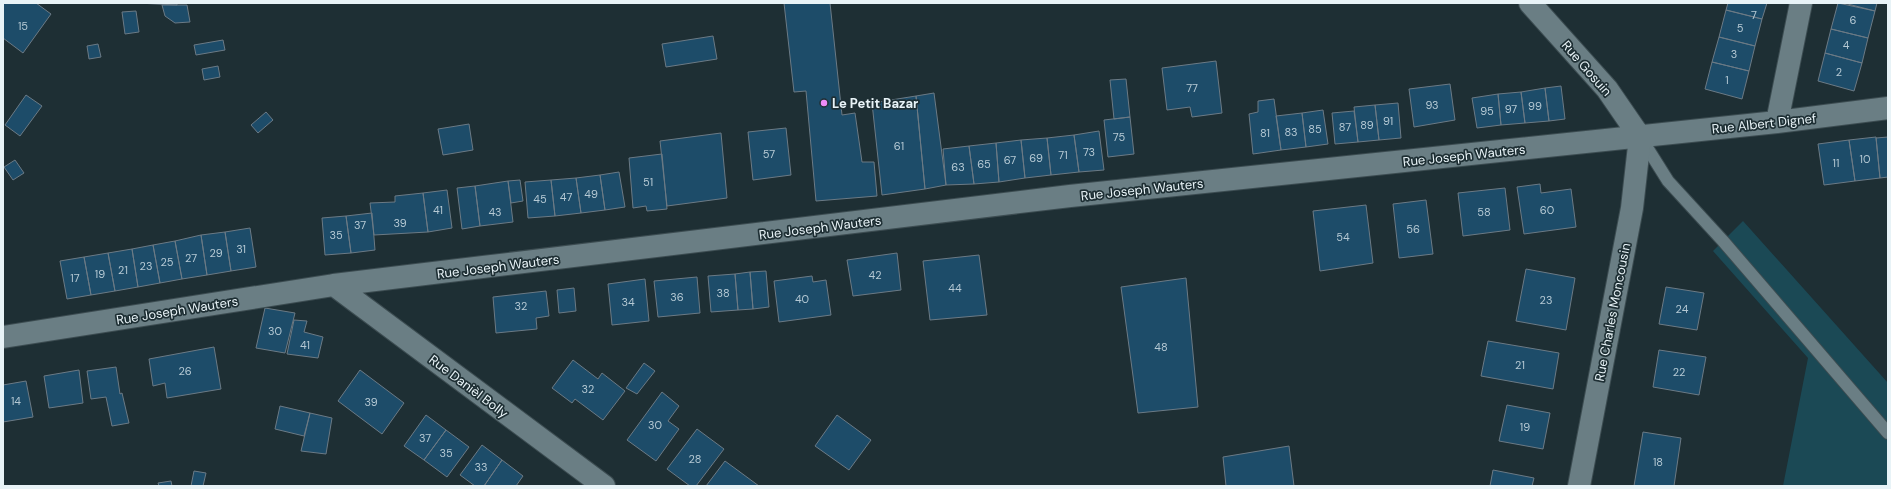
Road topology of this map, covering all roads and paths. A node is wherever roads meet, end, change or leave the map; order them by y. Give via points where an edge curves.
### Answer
1 (1530, 3) edge
2 (1801, 3) edge
3 (1888, 108) edge
4 (1777, 122) junction
5 (1640, 137) junction
6 (334, 286) junction
7 (3, 337) edge
8 (1888, 433) edge
9 (604, 486) edge
10 (1579, 486) edge

1 - 5 street, Rue Gosuin via 1607,90
2 - 4 street
3 - 4 street, Rue Albert Dignef
4 - 5 street, Rue Albert Dignef
5 - 6 street, Rue Joseph Wauters via 1070,196
5 - 8 lane via 1668,181 1723,240
5 - 10 street, Rue Charles Moncousin via 1632,208
6 - 7 street, Rue Joseph Wauters
6 - 9 street, Rue Danièl Bolly

